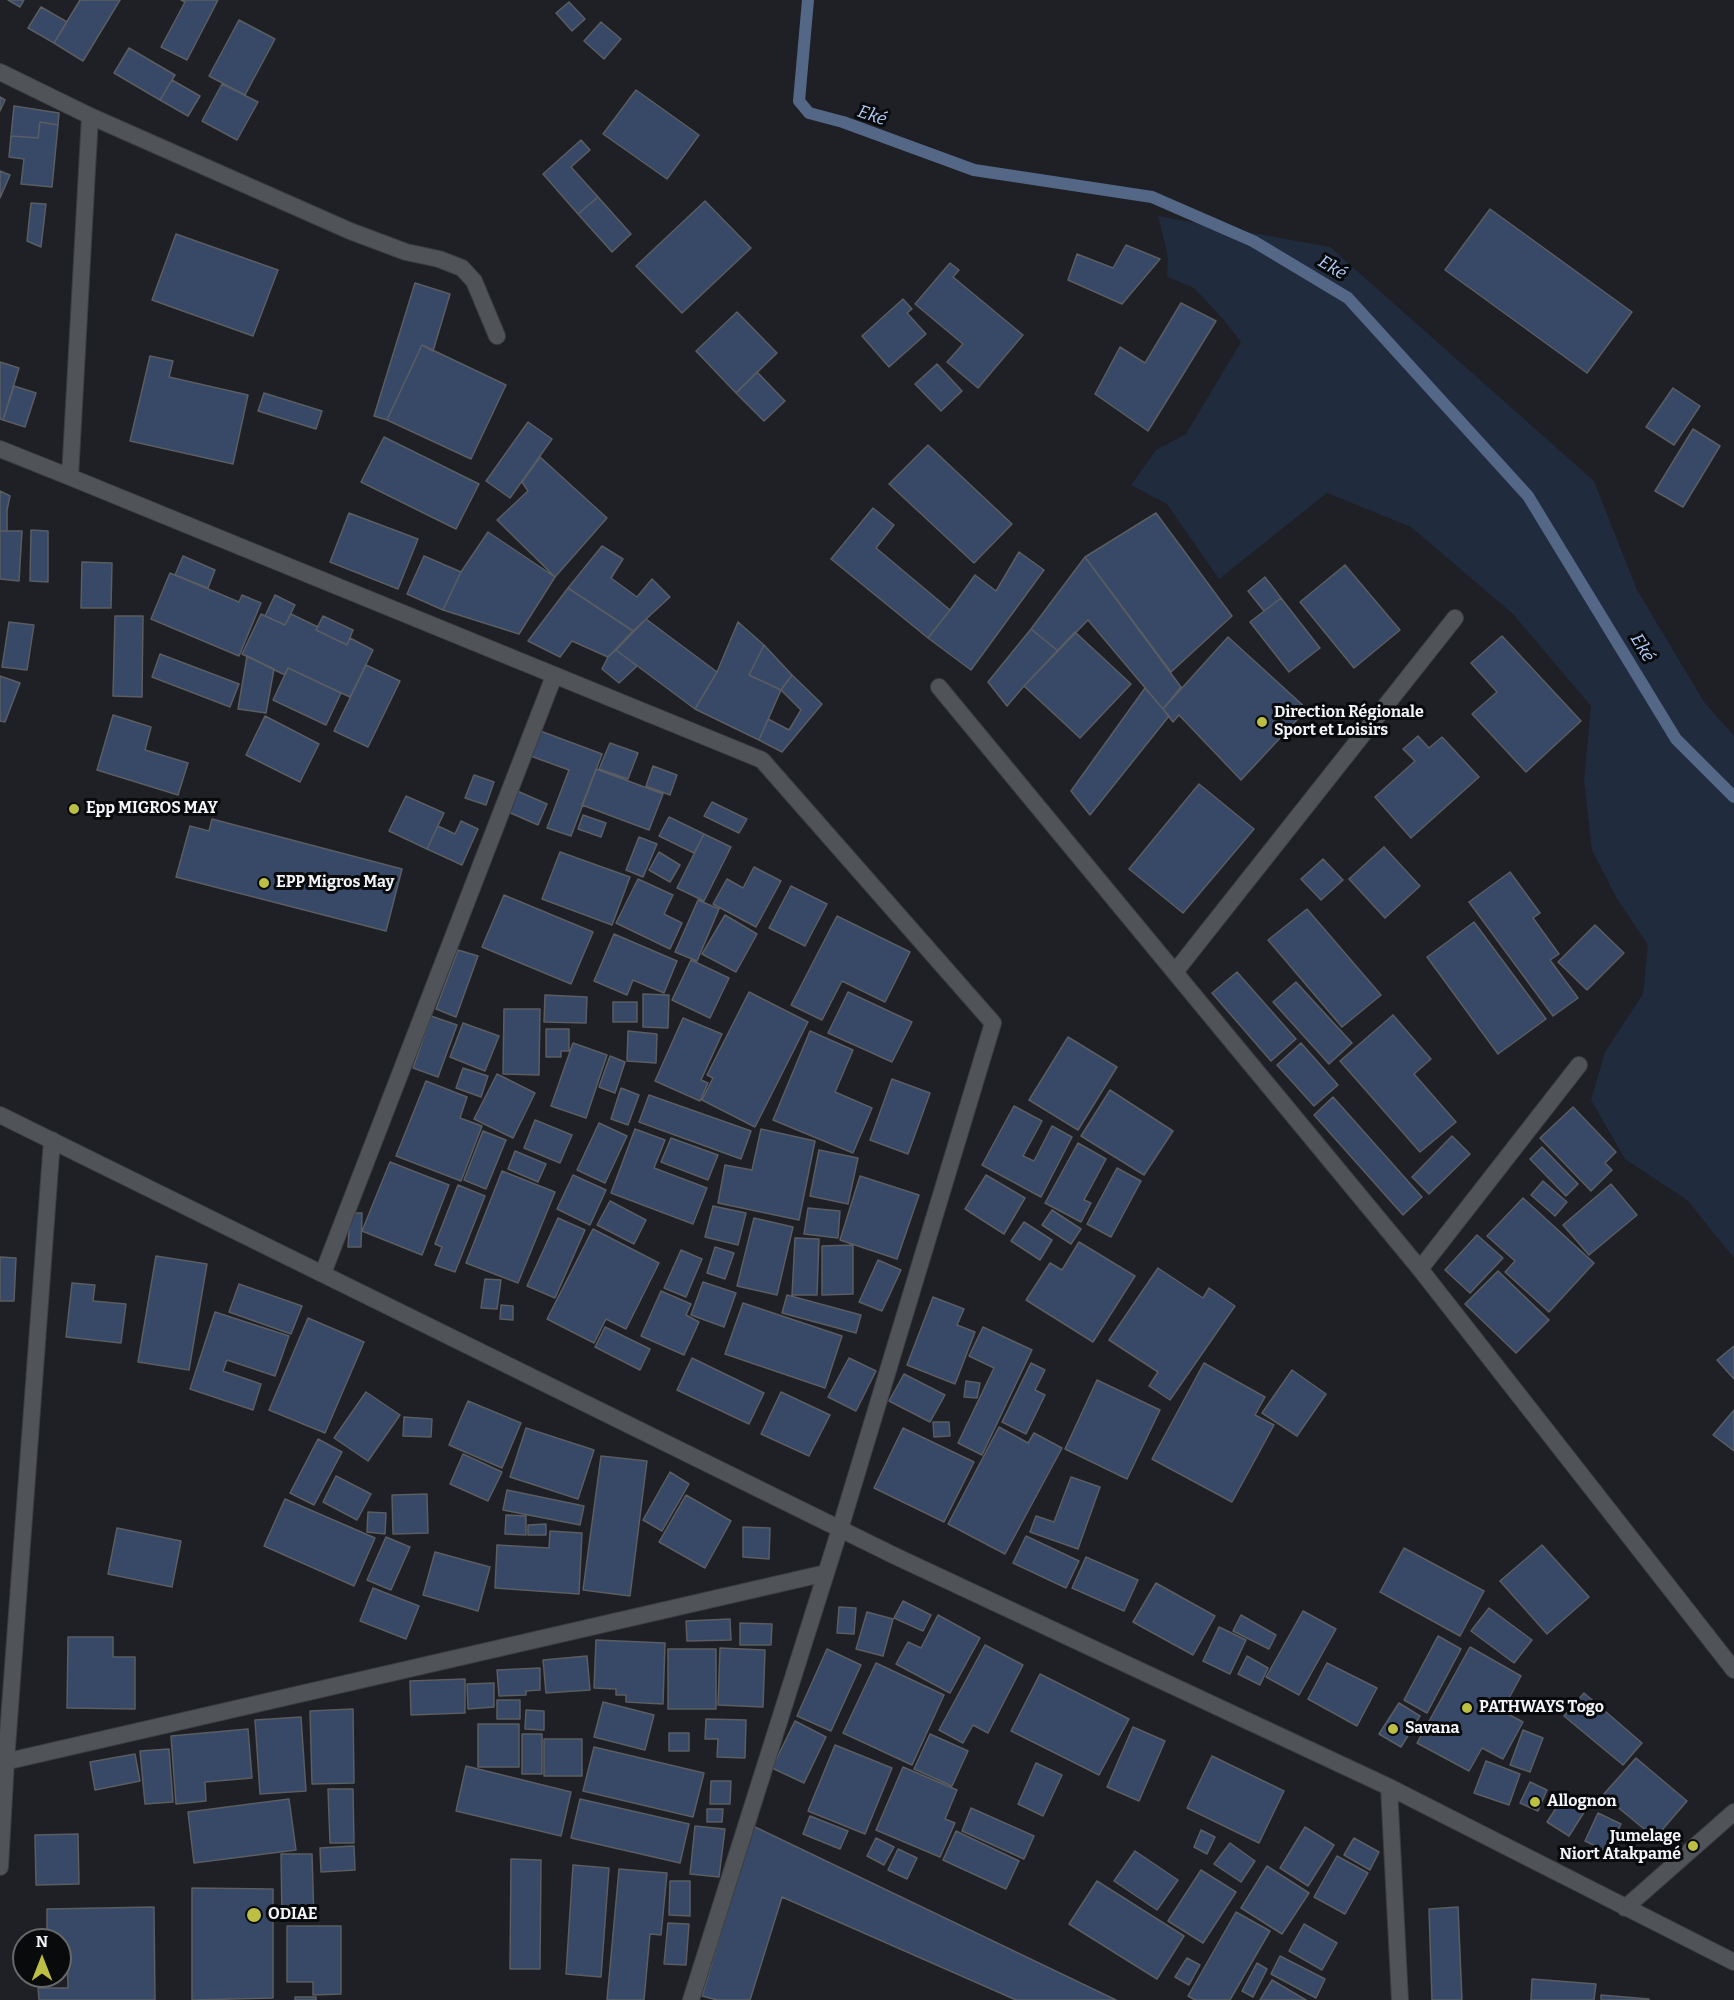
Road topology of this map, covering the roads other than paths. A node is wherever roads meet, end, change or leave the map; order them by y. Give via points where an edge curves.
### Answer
1 (0, 72) edge
2 (90, 116) junction
3 (497, 336) dead end
4 (0, 449) edge
5 (70, 477) junction
6 (1455, 618) dead end
7 (554, 676) junction
8 (939, 687) dead end
9 (1175, 972) junction
10 (1579, 1065) dead end
11 (0, 1115) edge
12 (52, 1140) junction
13 (1420, 1269) junction
14 (323, 1273) junction
15 (840, 1529) junction
16 (826, 1573) junction
17 (1734, 1670) edge
18 (3, 1762) edge
19 (1389, 1787) junction
20 (1734, 1812) edge
21 (0, 1867) edge
22 (1625, 1908) junction
23 (1734, 1962) edge
24 (691, 2000) edge
25 (1400, 2000) edge

1 - 2 street
2 - 3 street via 350,231 462,268 474,282
2 - 5 street
4 - 5 street
5 - 7 street
6 - 9 street
7 - 14 street
7 - 15 street via 762,760 993,1023
8 - 9 street
9 - 13 street
10 - 13 street
11 - 12 street
12 - 14 street
12 - 18 street
13 - 17 street
14 - 15 street
15 - 16 street
15 - 19 street
16 - 18 street
16 - 24 street
18 - 21 street
19 - 22 street
19 - 25 street
20 - 22 street
22 - 23 street

